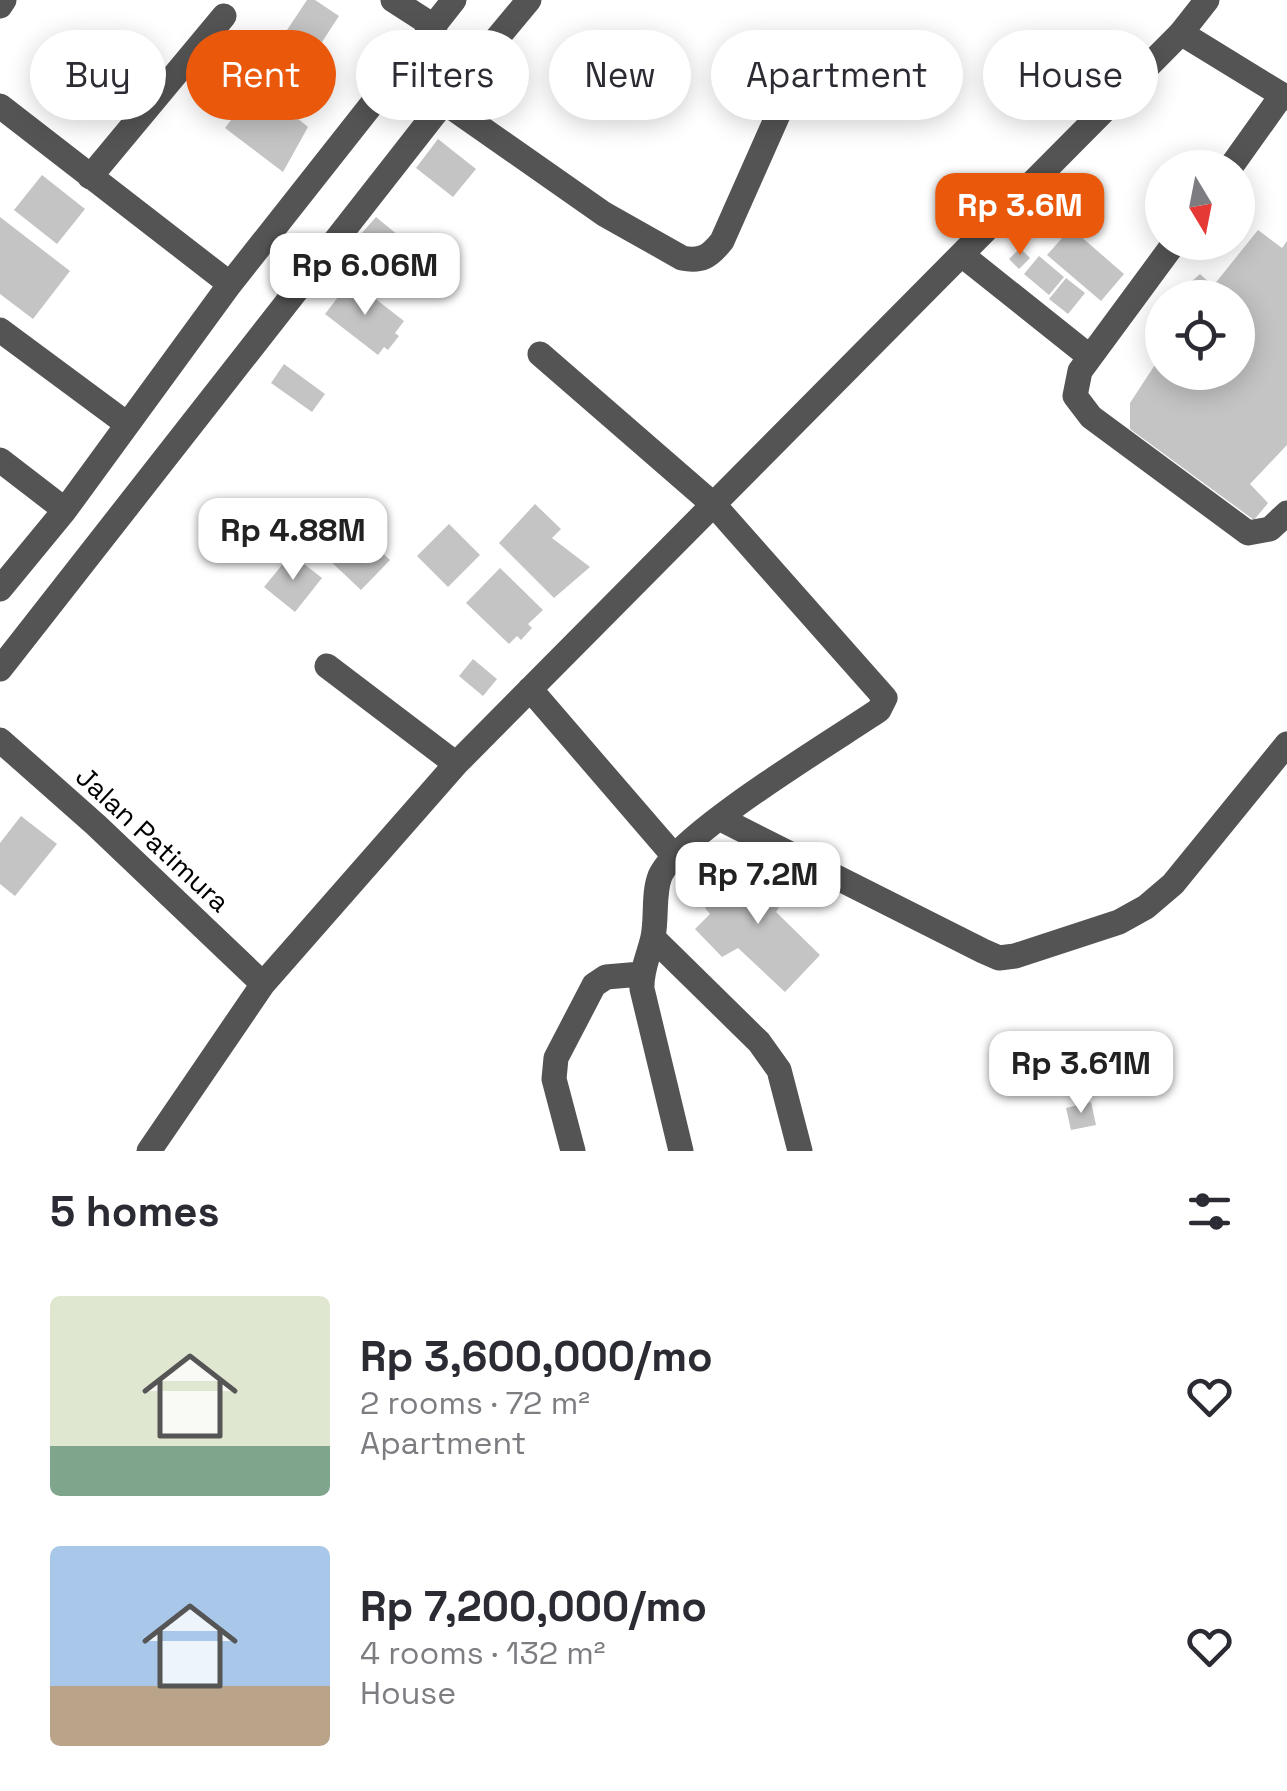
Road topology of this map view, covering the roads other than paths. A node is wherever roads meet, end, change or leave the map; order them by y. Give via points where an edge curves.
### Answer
1 (394, 0) edge
2 (454, 0) edge
3 (529, 0) edge
4 (1207, 0) edge
5 (224, 16) dead end
6 (435, 27) junction
7 (504, 30) edge
8 (1181, 33) junction
9 (1284, 97) edge
10 (0, 106) edge
11 (430, 120) edge
12 (470, 120) edge
13 (776, 120) edge
14 (1244, 150) edge
15 (90, 177) junction
16 (962, 256) junction
17 (1162, 260) edge
18 (230, 284) junction
19 (0, 330) edge
20 (540, 354) dead end
21 (1090, 358) junction
22 (127, 424) junction
23 (0, 460) edge
24 (715, 506) junction
25 (64, 510) junction
26 (1287, 513) edge
27 (0, 589) edge
28 (328, 666) dead end
29 (0, 669) edge
30 (530, 689) junction
31 (0, 740) edge
32 (1287, 744) edge
33 (456, 764) junction
34 (720, 818) junction
35 (674, 856) junction
36 (653, 938) junction
37 (642, 974) junction
38 (263, 984) junction
39 (149, 1151) edge
40 (573, 1151) edge
41 (681, 1151) edge
42 (800, 1151) edge

1 - 6 street
2 - 6 street
3 - 7 street
4 - 8 street
5 - 15 street
6 - 18 street
8 - 9 street
8 - 16 street
9 - 14 street
10 - 15 street
11 - 29 street
12 - 13 street via 604,214 695,261 722,241
15 - 18 street
16 - 21 street
16 - 24 street
17 - 21 street
18 - 22 street
19 - 22 street
20 - 24 street
21 - 26 street via 1075,386 1078,403 1091,416 1248,533 1270,529
22 - 25 street
23 - 25 street
24 - 30 street
24 - 34 street via 885,698 879,710
25 - 27 street
28 - 33 street
30 - 33 street
30 - 35 street
31 - 38 street, Jalan Patimura
32 - 34 street via 1173,884 1146,907 1119,922 999,958
33 - 38 street
34 - 35 street
35 - 36 street via 659,878
36 - 37 street
36 - 42 street via 760,1042 779,1070
37 - 40 street via 606,977 594,985 556,1058 554,1079
37 - 41 street
38 - 39 street

